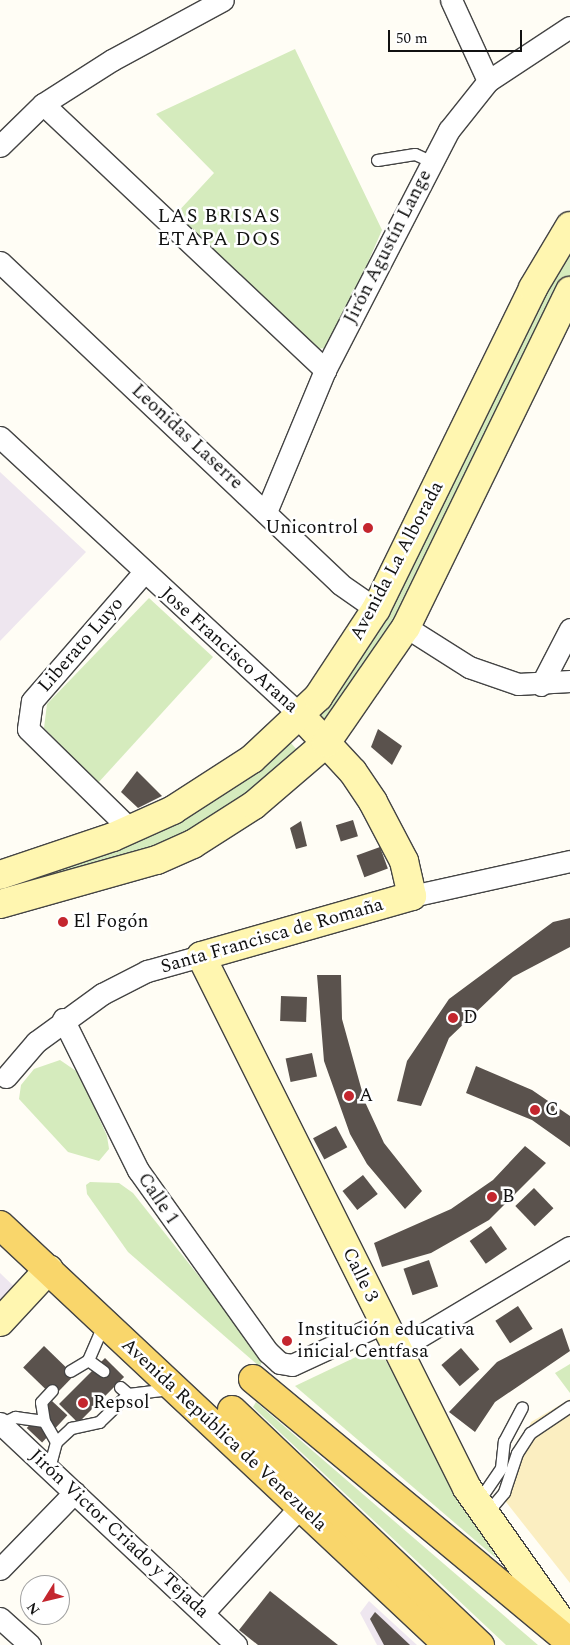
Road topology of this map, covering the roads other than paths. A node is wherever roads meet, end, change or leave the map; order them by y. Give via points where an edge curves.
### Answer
1 (451, 0) edge
2 (209, 3) edge
3 (570, 27) edge
4 (488, 81) junction
5 (43, 104) junction
6 (0, 146) edge
7 (377, 160) dead end
8 (432, 162) junction
9 (570, 226) edge
10 (0, 262) edge
11 (570, 291) edge
12 (325, 370) junction
13 (0, 437) edge
14 (266, 512) junction
15 (144, 572) junction
16 (376, 609) junction
17 (406, 628) junction
18 (570, 629) edge
19 (570, 681) edge
20 (542, 685) junction
21 (301, 716) junction
22 (326, 742) junction
23 (131, 830) junction
24 (570, 861) edge
25 (0, 876) edge
26 (412, 896) junction
27 (0, 904) edge
28 (201, 956) junction
29 (63, 1019) junction
30 (6, 1076) dead end
31 (0, 1225) edge
32 (570, 1246) edge
33 (49, 1269) junction
34 (0, 1322) edge
35 (104, 1322) junction
36 (383, 1323) junction
37 (397, 1350) junction
38 (88, 1360) junction
39 (70, 1371) dead end
40 (103, 1371) dead end
41 (252, 1379) dead end
42 (174, 1388) junction
43 (52, 1390) dead end
44 (570, 1406) edge
45 (522, 1407) dead end
46 (232, 1410) dead end
47 (44, 1421) junction
48 (0, 1424) edge
49 (309, 1425) junction
50 (56, 1442) junction
51 (279, 1452) junction
52 (49, 1469) junction
53 (75, 1492) junction
54 (300, 1507) junction
55 (480, 1510) junction
56 (340, 1511) junction
57 (0, 1569) edge
58 (204, 1612) junction
59 (0, 1618) edge
60 (570, 1634) edge
61 (570, 1642) edge
62 (30, 1645) edge
63 (236, 1645) edge
64 (448, 1645) edge
65 (480, 1645) edge

1 - 4 street
2 - 5 street
3 - 4 street, Jirón Agustín Lange
4 - 8 street, Jirón Agustín Lange via 449,130
5 - 6 street
5 - 12 street
7 - 8 lane via 415,154
8 - 12 street, Jirón Agustín Lange
9 - 16 main road, Avenida La Alborada via 533,288
10 - 14 street, Leonidas Laserre
11 - 17 main road, Avenida La Alborada
12 - 14 street, Jirón Agustín Lange
13 - 15 street, Jose Francisco Arana
14 - 16 street, Leonidas Laserre via 340,584
15 - 21 street, Jose Francisco Arana
15 - 23 street, Liberato Luyo via 32,701 28,729
16 - 21 main road, Avenida La Alborada
17 - 20 street via 469,667 518,684
17 - 22 main road, Avenida La Alborada
18 - 20 street
19 - 20 street
21 - 22 main road, Jose Francisco Arana
21 - 23 main road, Avenida La Alborada via 211,786
22 - 26 main road, Jose Francisco Arana via 353,772 377,810 404,861
22 - 27 main road, Avenida La Alborada via 254,805 193,844 157,860
23 - 25 main road, Avenida La Alborada
24 - 26 street, Santa Francisca de Romaña
26 - 28 main road, Santa Francisca de Romaña
28 - 29 street, Santa Francisca de Romaña via 147,971
28 - 36 main road, Calle 3
29 - 30 street, Santa Francisca de Romaña
29 - 36 street, Calle 1 via 154,1196 256,1336 280,1362 308,1360
31 - 33 main road, Avenida República de Venezuela
32 - 37 street
33 - 34 main road
33 - 35 main road, Avenida República de Venezuela
35 - 38 lane
35 - 42 main road, Avenida República de Venezuela
36 - 37 main road, Calle 3
37 - 55 main road, Calle 3
38 - 39 lane
38 - 40 lane
41 - 49 main road
42 - 50 lane via 124,1391 99,1422 71,1428
42 - 54 main road, Avenida República de Venezuela
43 - 47 lane via 41,1402
44 - 55 lane via 530,1433 517,1453 504,1492
45 - 55 lane via 504,1441 500,1468
46 - 51 main road, Avenida República de Venezuela
47 - 48 lane via 15,1417
47 - 50 lane
48 - 52 street, Jirón Victor Criado y Tejada
49 - 51 main road
49 - 61 main road
50 - 52 lane
51 - 56 main road, Avenida República de Venezuela
52 - 53 street, Jirón Victor Criado y Tejada
53 - 57 street
53 - 58 street, Jirón Victor Criado y Tejada
54 - 56 main road via 312,1504
54 - 58 street
54 - 64 main road, Avenida República de Venezuela
55 - 60 main road, Calle 3
56 - 65 main road, Avenida República de Venezuela
58 - 63 street, Jirón Victor Criado y Tejada
59 - 62 street

